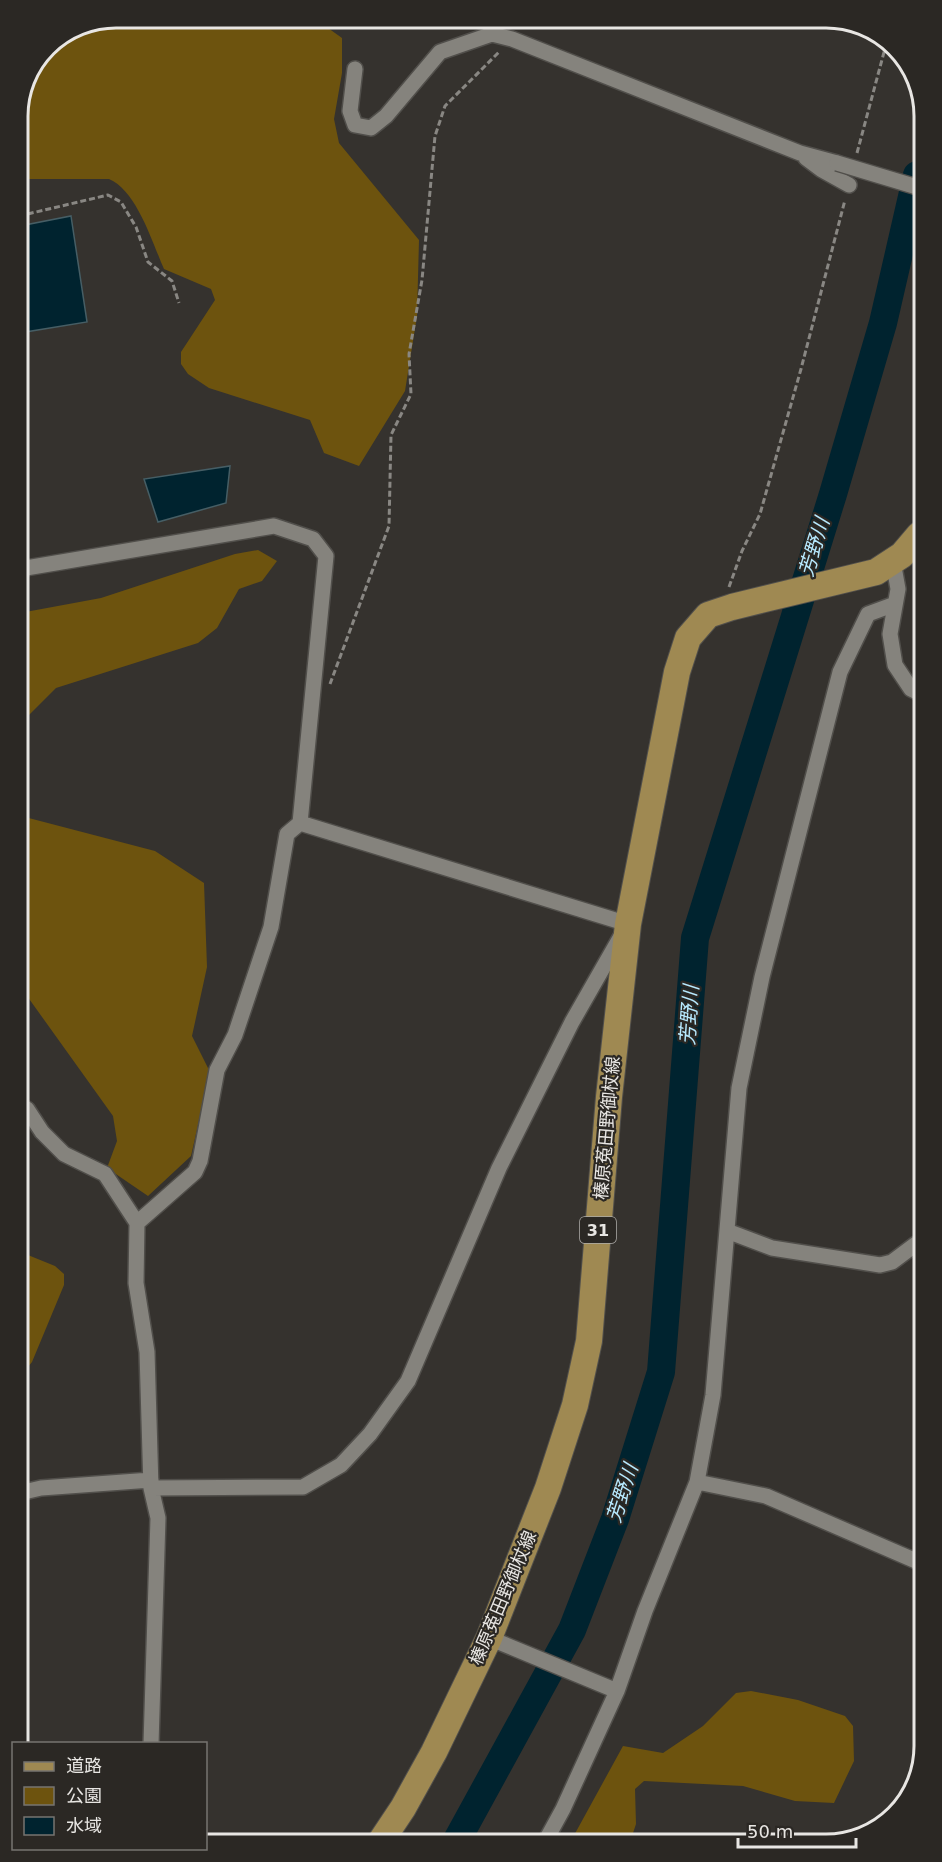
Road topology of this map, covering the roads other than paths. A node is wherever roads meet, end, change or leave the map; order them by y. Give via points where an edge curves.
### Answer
1 (355, 69) dead end
2 (800, 153) junction
3 (849, 185) road end
4 (914, 186) edge
5 (914, 541) edge
6 (884, 566) junction
7 (29, 568) edge
8 (895, 604) junction
9 (914, 690) edge
10 (300, 823) junction
11 (628, 924) junction
12 (28, 1111) edge
13 (137, 1223) junction
14 (727, 1231) junction
15 (914, 1246) edge
16 (697, 1482) junction
17 (151, 1484) junction
18 (28, 1491) edge
19 (914, 1560) edge
20 (496, 1641) junction
21 (613, 1689) junction
22 (151, 1742) edge
23 (386, 1833) edge
24 (550, 1834) edge

1 - 2 street via 350,111 355,125 370,128 386,117 440,52 492,34
2 - 3 street
2 - 4 street, bridge
5 - 6 main road via 902,555
6 - 8 street via 898,589
6 - 11 main road, 榛原菟田野御杖線 / 31 via 708,615 688,638 676,672
7 - 10 street via 274,526 313,540 326,556
8 - 9 street via 890,634 895,664
8 - 14 street via 868,614 840,672 762,977 739,1088
10 - 11 street
10 - 13 street via 287,834 271,927 235,1035 217,1070 200,1161 195,1172
11 - 17 street via 572,1022 499,1168 408,1381 370,1434 341,1465 303,1487
11 - 20 main road, 榛原菟田野御杖線 / 31 via 588,1341 575,1405
12 - 13 street via 64,1154 105,1173
13 - 17 street via 136,1283 147,1352
14 - 15 street via 772,1248 880,1265 892,1263
14 - 16 street via 713,1395
16 - 19 street via 766,1496
16 - 21 street
17 - 18 street
17 - 22 street via 158,1518
20 - 21 street
20 - 23 main road, 榛原菟田野御杖線 / 31
21 - 24 street

